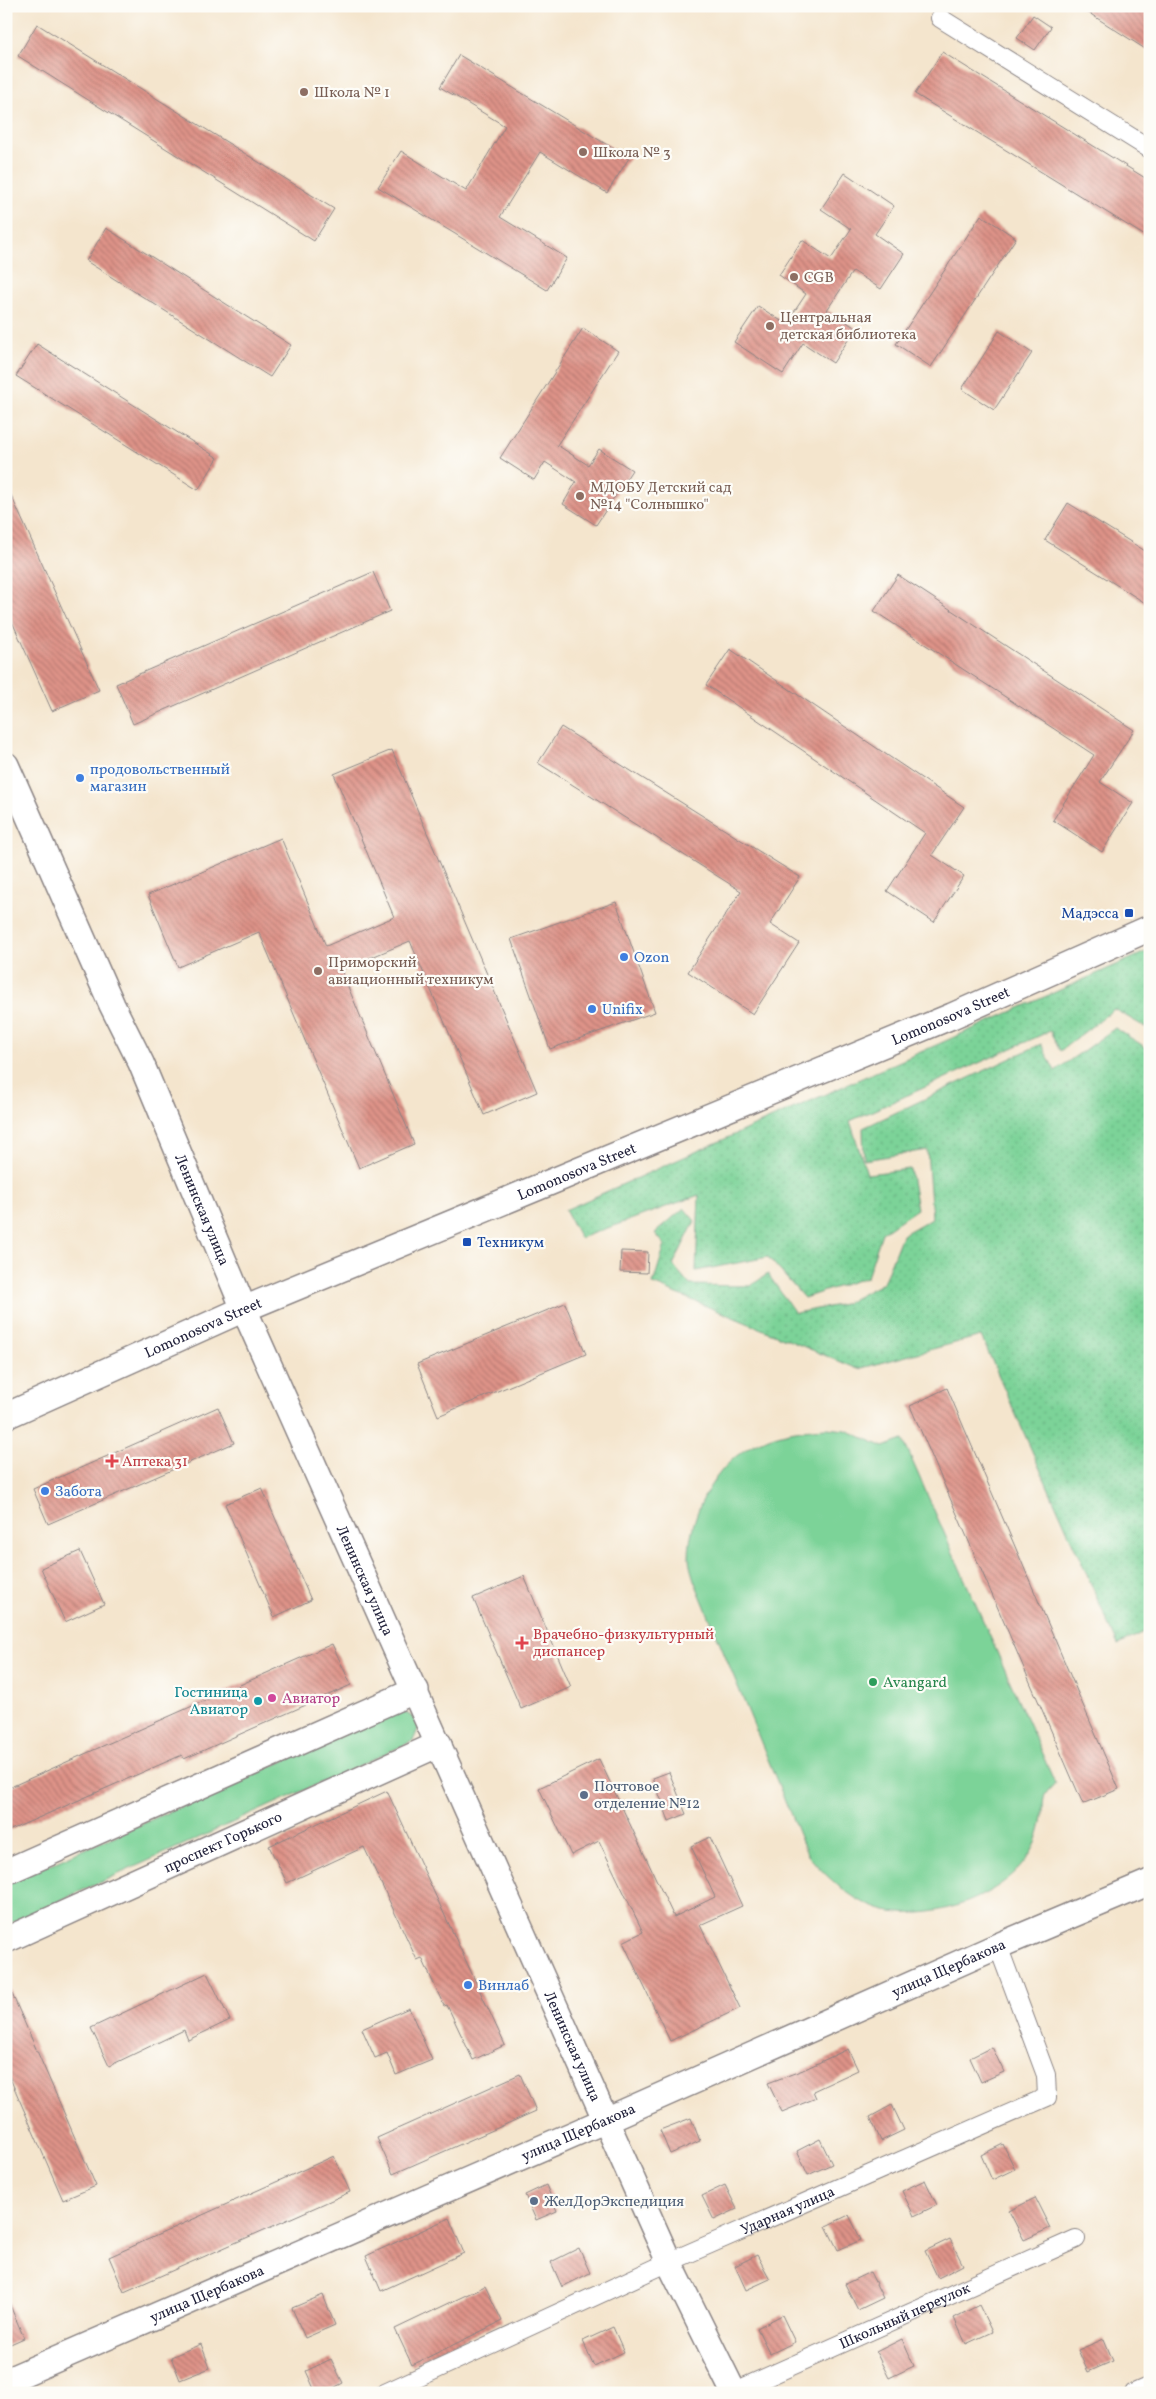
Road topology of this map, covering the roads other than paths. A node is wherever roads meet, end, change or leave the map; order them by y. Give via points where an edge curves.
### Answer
1 (940, 18) dead end
2 (1150, 149) edge
3 (6, 765) edge
4 (1150, 928) edge
5 (244, 1309) junction
6 (6, 1416) edge
7 (416, 1690) junction
8 (439, 1744) junction
9 (6, 1872) edge
10 (1150, 1882) edge
11 (6, 1940) edge
12 (998, 1946) junction
13 (606, 2120) junction
14 (1076, 2239) dead end
15 (669, 2262) junction
16 (6, 2381) edge
17 (1150, 2386) edge
18 (733, 2392) edge
19 (386, 2393) edge
20 (1134, 2393) edge

1 - 2 street
3 - 5 main road, Ленинская улица via 140,1063
4 - 5 main road, Lomonosova Street via 952,1016
5 - 6 main road, Lomonosova Street
5 - 7 main road, Ленинская улица
7 - 8 main road, Ленинская улица
7 - 9 main road
8 - 11 main road, проспект Горького
8 - 13 main road, Ленинская улица
10 - 12 main road, улица Щербакова
12 - 13 main road, улица Щербакова
12 - 15 street, Ударная улица via 1046,2075 1047,2097
13 - 15 main road, Ленинская улица
13 - 16 main road, улица Щербакова
14 - 18 street, Школьный переулок
15 - 18 main road, Ленинская улица
15 - 19 street, Ударная улица
17 - 20 street

